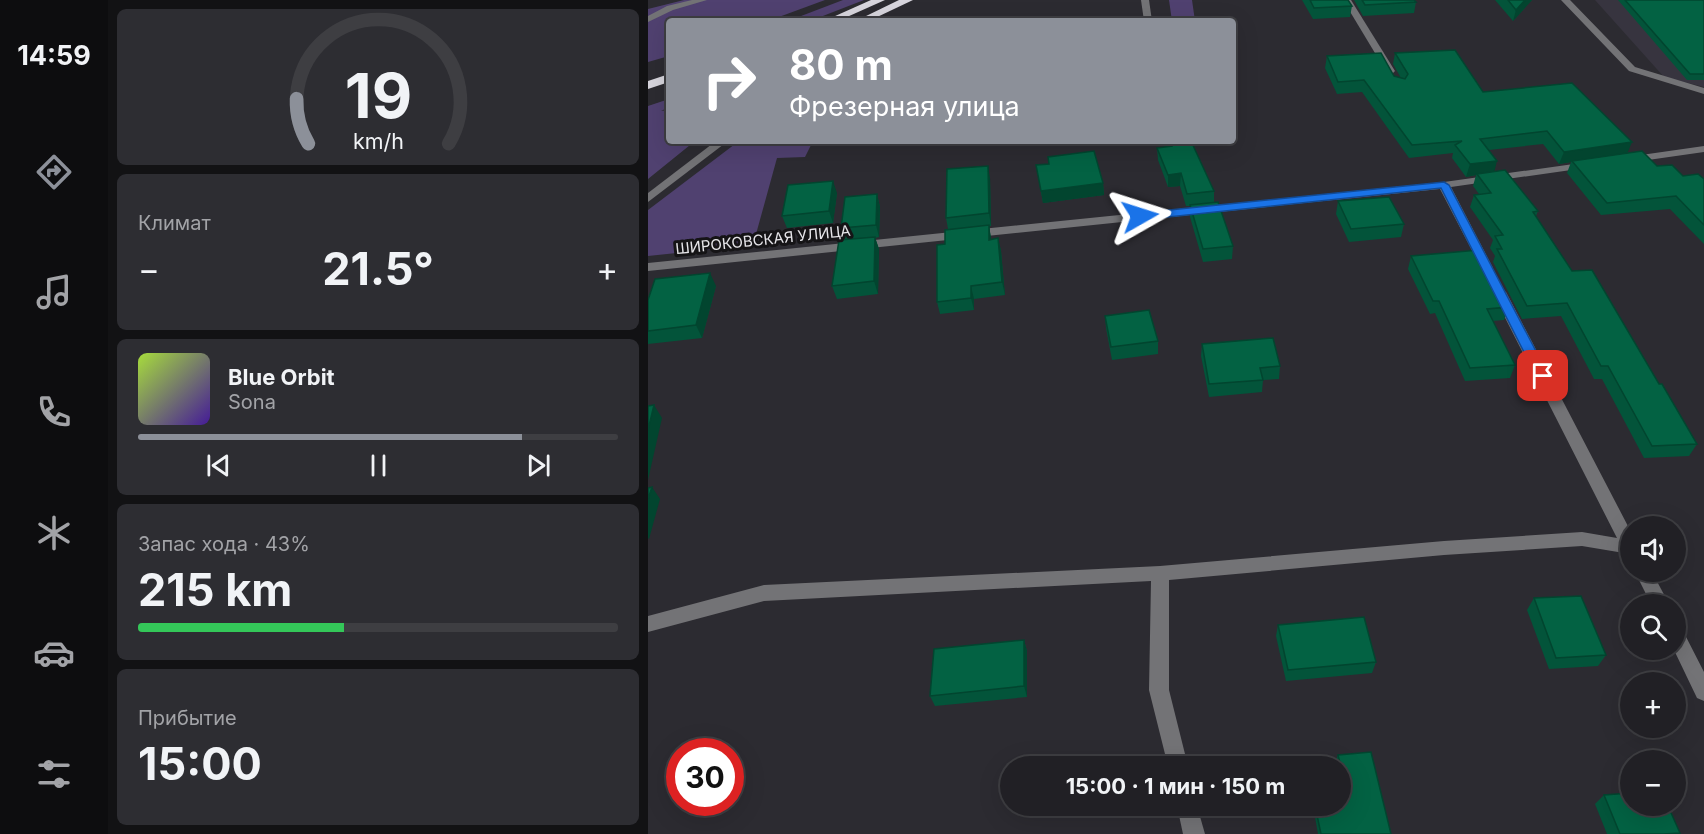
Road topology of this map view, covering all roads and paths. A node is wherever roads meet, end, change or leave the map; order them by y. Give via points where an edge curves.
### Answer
1 (703, 0) edge
2 (880, 0) edge
3 (908, 0) edge
4 (1145, 0) edge
5 (1347, 0) edge
6 (1565, 0) edge
7 (836, 18) edge
8 (866, 18) edge
9 (1148, 18) edge
10 (648, 19) edge
11 (1393, 77) edge
12 (666, 79) edge
13 (648, 85) edge
14 (666, 91) edge
15 (1704, 91) edge
16 (648, 97) edge
17 (719, 144) edge
18 (1704, 149) edge
19 (1444, 185) junction
20 (648, 199) edge
21 (648, 267) edge
22 (1620, 528) edge
23 (1620, 545) edge
24 (1160, 573) junction
25 (648, 624) edge
26 (1686, 655) edge
27 (1704, 692) edge
28 (1176, 756) edge
29 (1190, 816) edge
30 (1194, 834) edge

1 - 10 street via 670,8
2 - 7 highway
3 - 8 highway
4 - 9 street
5 - 11 street
6 - 15 street via 1632,69
12 - 13 highway
14 - 16 highway
17 - 20 street
18 - 19 street, ШИРОКОВСКАЯ УЛИЦА
19 - 21 street, ШИРОКОВСКАЯ УЛИЦА
19 - 22 street
23 - 24 street via 1582,539
24 - 25 street via 764,593
24 - 28 street via 1159,690
26 - 27 street
29 - 30 street

